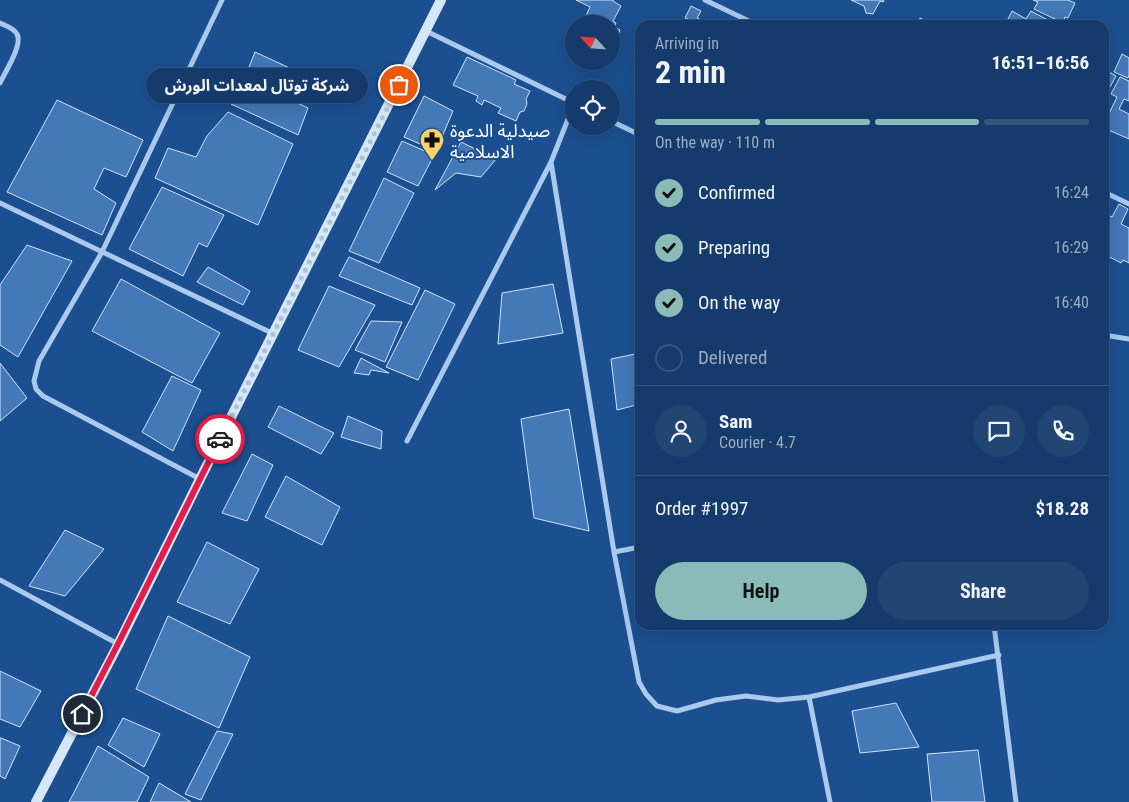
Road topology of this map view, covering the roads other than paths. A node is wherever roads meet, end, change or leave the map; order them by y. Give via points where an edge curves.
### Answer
1 (222, 0) edge
2 (441, 0) edge
3 (705, 0) edge
4 (747, 20) edge
5 (0, 23) edge
6 (426, 31) junction
7 (0, 83) edge
8 (565, 100) edge
9 (620, 125) edge
10 (565, 128) edge
11 (635, 133) edge
12 (552, 162) junction
13 (1109, 194) edge
14 (0, 203) edge
15 (1129, 204) edge
16 (102, 252) junction
17 (274, 334) junction
18 (1109, 336) edge
19 (1129, 338) edge
20 (407, 441) dead end
21 (200, 480) junction
22 (635, 548) edge
23 (614, 552) junction
24 (0, 580) edge
25 (995, 630) edge
26 (118, 644) junction
27 (999, 656) junction
28 (808, 698) junction
29 (36, 802) edge
30 (830, 802) edge
31 (1016, 802) edge

1 - 16 street
2 - 6 street
3 - 4 street
5 - 7 street via 14,30 19,39
6 - 8 street
6 - 17 street
9 - 11 street
10 - 12 street
12 - 20 street
12 - 23 street
13 - 15 street
14 - 16 street
16 - 17 street
16 - 21 street via 39,361 34,381 36,389 43,396
17 - 21 street
18 - 19 street
21 - 26 street
22 - 23 street
23 - 28 street via 638,682 657,706 677,711 746,696 778,700
24 - 26 street
25 - 27 street
26 - 29 street
27 - 28 street
27 - 31 street
28 - 30 street

